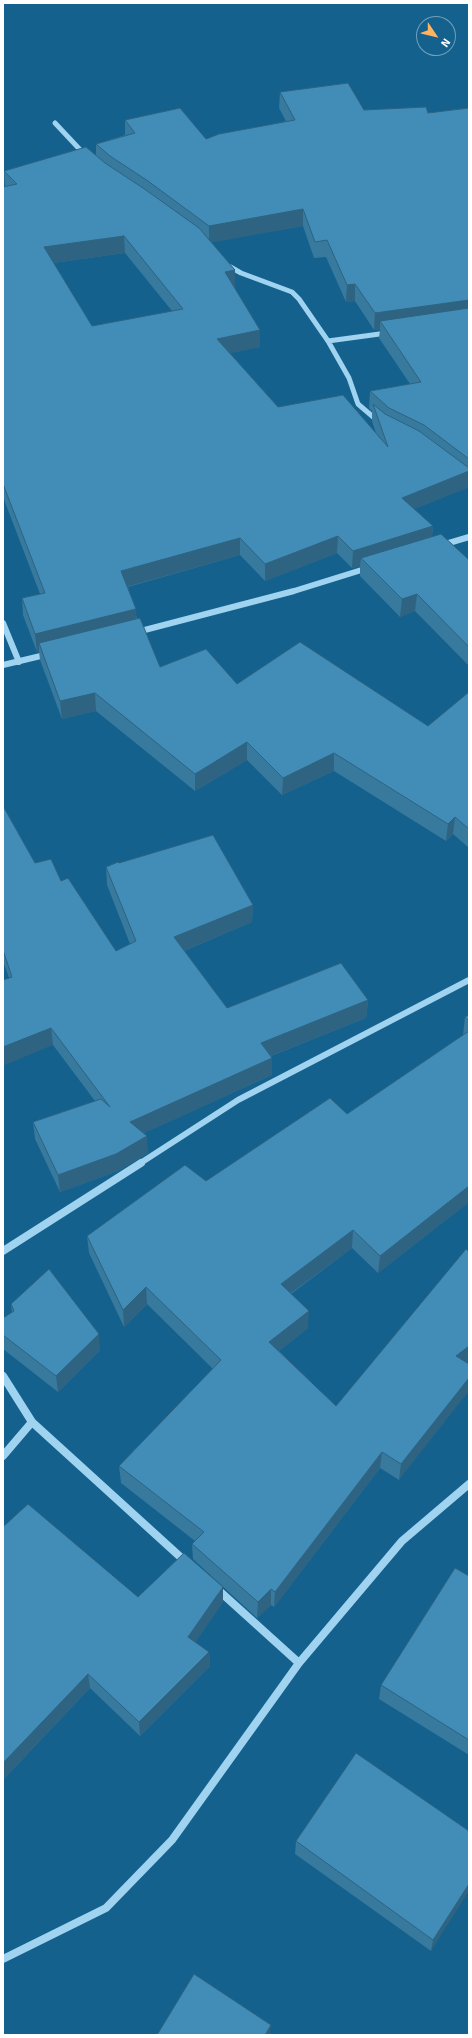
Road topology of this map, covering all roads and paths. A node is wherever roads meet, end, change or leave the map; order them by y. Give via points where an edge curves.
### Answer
1 (55, 124) dead end
2 (88, 158) edge
3 (222, 261) edge
4 (391, 332) edge
5 (328, 341) junction
6 (386, 428) edge
7 (469, 536) edge
8 (439, 546) edge
9 (378, 565) edge
10 (3, 623) edge
11 (134, 633) edge
12 (57, 652) edge
13 (19, 662) junction
14 (3, 665) edge
15 (469, 980) edge
16 (3, 1251) edge
17 (3, 1376) edge
18 (32, 1422) junction
19 (3, 1456) edge
20 (469, 1484) edge
21 (193, 1568) edge
22 (210, 1584) edge
23 (299, 1663) junction
24 (3, 1958) edge

1 - 2 street
3 - 5 street via 240,272 292,292 300,299
4 - 5 street
5 - 6 street via 349,378 358,404
7 - 8 street
9 - 11 street via 294,591
10 - 13 street
12 - 13 street
13 - 14 street
15 - 16 street via 238,1100
17 - 18 street
18 - 19 street
18 - 21 street
20 - 23 street via 402,1541
22 - 23 street
23 - 24 street via 172,1840 106,1908

